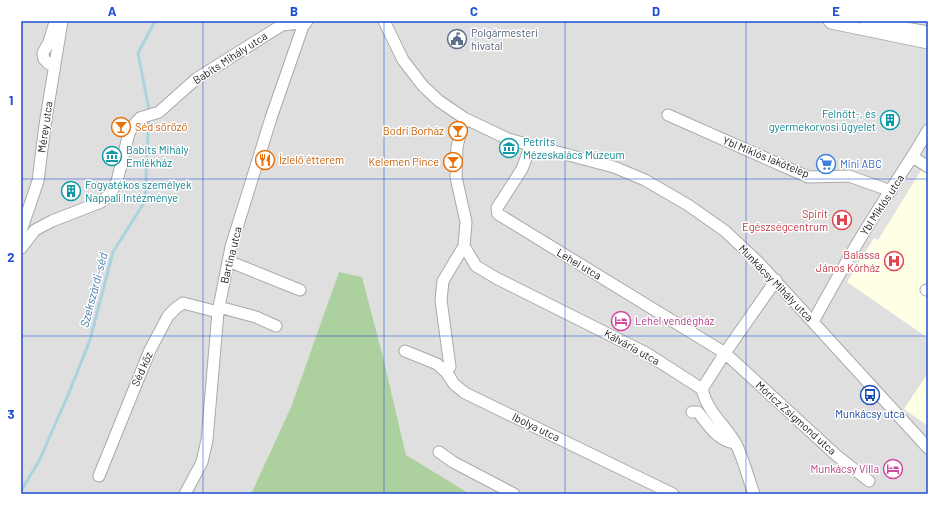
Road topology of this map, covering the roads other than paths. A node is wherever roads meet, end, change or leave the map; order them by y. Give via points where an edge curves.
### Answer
1 (55, 21) edge
2 (62, 21) edge
3 (384, 21) edge
4 (829, 21) edge
5 (866, 21) edge
6 (305, 23) edge
7 (928, 32) edge
8 (928, 43) edge
9 (55, 63) junction
10 (668, 115) dead end
11 (464, 118) junction
12 (928, 130) edge
13 (531, 145) junction
14 (913, 158) junction
15 (928, 167) edge
16 (891, 191) junction
17 (21, 231) edge
18 (464, 246) junction
19 (21, 248) edge
20 (228, 261) junction
21 (776, 280) junction
22 (300, 290) dead end
23 (218, 309) junction
24 (813, 322) junction
25 (276, 326) dead end
26 (405, 351) dead end
27 (725, 353) junction
28 (450, 367) dead end
29 (702, 389) junction
30 (692, 412) dead end
31 (735, 443) junction
32 (928, 448) edge
33 (439, 452) dead end
34 (99, 476) dead end
35 (869, 481) dead end
36 (185, 494) edge
37 (514, 494) edge
38 (673, 494) edge
39 (754, 494) edge

1 - 9 street via 43,53 49,64
2 - 9 street, Mérey utca
3 - 11 street, Munkácsy Mihály utca via 403,60 423,86
4 - 8 street
5 - 7 street
6 - 19 street, Babits Mihály utca via 282,25 196,79 159,112 140,118 129,133 117,182 111,192 101,202 52,220 35,230
6 - 20 street, Bartina utca via 271,118
9 - 17 street, Mérey utca via 38,181
10 - 16 street, Ybl Miklós lakótelep via 808,177 849,176
11 - 13 street, Munkácsy Mihály utca via 508,139
11 - 18 street via 457,147 456,177 466,222
12 - 14 street, Ybl Miklós utca
13 - 21 street, Munkácsy Mihály utca via 614,167 665,190 725,231
13 - 27 street, Lehel utca via 522,169 497,208 498,214
14 - 15 street
14 - 16 street, Ybl Miklós utca
16 - 24 street, Ybl Miklós utca via 849,257
18 - 28 street via 443,281 442,300
18 - 29 street, Kálvária utca via 476,266 646,353
20 - 22 street
20 - 23 street, Bartina utca
21 - 24 street, Munkácsy Mihály utca
21 - 27 street
23 - 25 street via 256,317
23 - 34 street, Séd köz via 183,303 168,316 150,350
23 - 36 street, Bartina utca via 207,440 202,462
24 - 32 street, Munkácsy Mihály utca
26 - 38 street, Ibolya utca via 436,364 465,393
27 - 29 street
27 - 35 street, Móricz Zsigmond utca via 836,455
29 - 31 street via 704,400
30 - 31 street via 698,412 716,434 727,442
31 - 39 street
33 - 37 street

